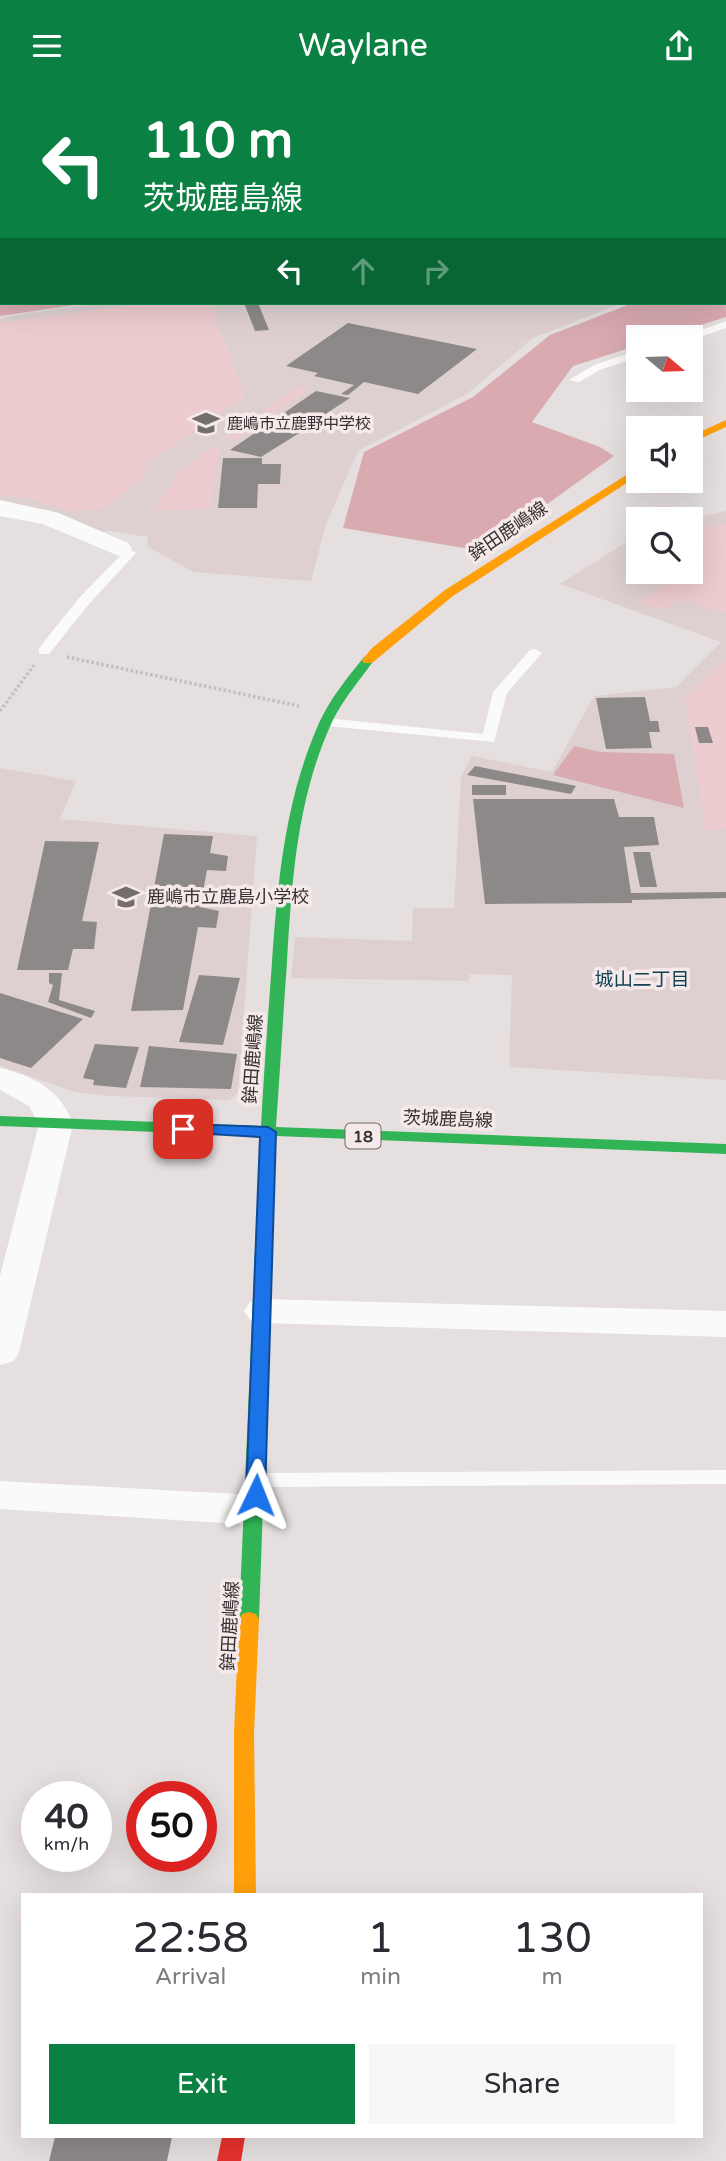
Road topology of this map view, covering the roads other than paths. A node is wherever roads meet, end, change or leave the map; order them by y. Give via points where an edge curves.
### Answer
1 (726, 324) edge
2 (704, 332) edge
3 (626, 357) edge
4 (575, 380) dead end
5 (726, 423) edge
6 (703, 434) edge
7 (626, 478) edge
8 (2, 510) edge
9 (119, 548) joint
10 (44, 651) road end
11 (536, 653) dead end
12 (326, 722) junction
13 (0, 1078) edge
14 (0, 1121) edge
15 (56, 1123) junction
16 (268, 1132) junction
17 (726, 1149) edge
18 (8, 1286) edge
19 (263, 1311) junction
20 (726, 1324) edge
21 (0, 1352) edge
22 (726, 1477) edge
23 (0, 1495) edge
24 (256, 1495) junction
25 (245, 1893) edge
26 (234, 2138) edge
27 (229, 2161) edge

1 - 2 lane
3 - 4 lane
5 - 6 main road
7 - 12 main road, 鉾田鹿嶋線 via 417,616 356,673
8 - 9 street via 50,518
9 - 10 lane via 130,553
11 - 12 lane via 499,692 489,739
12 - 16 main road, 鉾田鹿嶋線 via 294,818 285,875
13 - 15 street via 30,1089 52,1111
14 - 15 main road, 茨城鹿島線 / 18
15 - 16 main road, 茨城鹿島線 / 18
15 - 18 street
16 - 17 main road, 茨城鹿島線 / 18
16 - 19 main road, 鉾田鹿嶋線
18 - 21 street
19 - 20 street
19 - 24 main road, 鉾田鹿嶋線
22 - 24 lane
23 - 24 street
24 - 25 main road, 鉾田鹿嶋線 via 244,1733
26 - 27 main road

